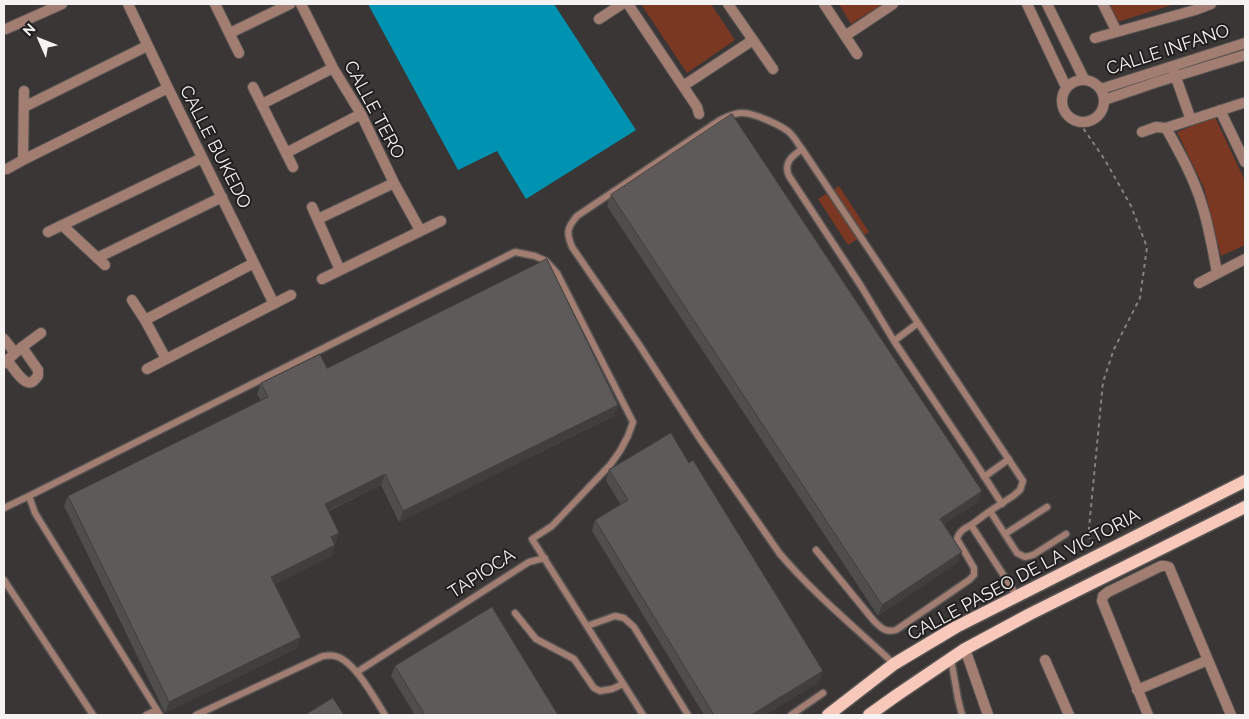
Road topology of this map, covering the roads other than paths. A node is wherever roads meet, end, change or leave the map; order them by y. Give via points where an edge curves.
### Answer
1 (62, 4) edge
2 (128, 4) edge
3 (215, 4) edge
4 (290, 4) edge
5 (301, 4) edge
6 (622, 4) edge
7 (628, 4) edge
8 (728, 4) edge
9 (824, 4) edge
10 (893, 4) edge
11 (1027, 4) edge
12 (1047, 4) edge
13 (1103, 4) edge
14 (1211, 4) edge
15 (1193, 7) edge
16 (599, 20) dead end
17 (6, 28) dead end
18 (1117, 32) junction
19 (230, 33) junction
20 (845, 36) junction
21 (1095, 38) dead end
22 (753, 40) junction
23 (1245, 43) edge
24 (147, 46) junction
25 (239, 53) dead end
26 (857, 54) dead end
27 (1245, 56) edge
28 (1172, 66) junction
29 (334, 68) junction
30 (772, 69) dead end
31 (1176, 77) junction
32 (1084, 79) junction
33 (683, 86) junction
34 (253, 87) dead end
35 (1066, 87) junction
36 (168, 88) junction
37 (1101, 89) junction
38 (24, 91) dead end
39 (1104, 100) junction
40 (1243, 103) dead end
41 (262, 104) junction
42 (24, 107) junction
43 (1220, 110) junction
44 (361, 114) junction
45 (700, 114) dead end
46 (1191, 120) junction
47 (1166, 128) junction
48 (1142, 132) dead end
49 (802, 149) junction
50 (286, 153) junction
51 (202, 158) junction
52 (23, 160) junction
53 (1245, 162) edge
54 (293, 167) dead end
55 (7, 169) dead end
56 (394, 183) junction
57 (222, 197) junction
58 (312, 207) dead end
59 (318, 219) junction
60 (441, 221) dead end
61 (62, 225) junction
62 (420, 230) junction
63 (48, 232) dead end
64 (1245, 259) edge
65 (254, 263) junction
66 (340, 270) junction
67 (1218, 273) junction
68 (322, 279) dead end
69 (1199, 283) dead end
70 (291, 295) dead end
71 (132, 300) dead end
72 (274, 304) junction
73 (145, 320) junction
74 (918, 323) junction
75 (41, 333) dead end
76 (4, 339) edge
77 (894, 341) junction
78 (12, 356) edge
79 (166, 359) junction
80 (147, 369) dead end
81 (1009, 459) junction
82 (984, 477) junction
83 (1245, 481) edge
84 (29, 496) junction
85 (1002, 504) junction
86 (1047, 507) dead end
87 (1245, 507) edge
88 (4, 508) edge
89 (990, 511) junction
90 (971, 526) junction
91 (1005, 534) junction
92 (1066, 534) dead end
93 (816, 550) dead end
94 (545, 558) junction
95 (4, 580) edge
96 (1017, 596) junction
97 (515, 613) dead end
98 (587, 626) junction
99 (965, 649) junction
100 (951, 659) junction
101 (1045, 660) dead end
102 (1208, 660) junction
103 (894, 664) junction
104 (357, 672) junction
105 (623, 684) junction
106 (1137, 690) junction
107 (823, 693) dead end
108 (158, 713) edge
109 (93, 715) edge
110 (146, 715) edge
111 (196, 715) edge
112 (385, 715) edge
113 (643, 715) edge
114 (688, 715) edge
115 (791, 715) edge
116 (828, 715) edge
117 (869, 715) edge
118 (962, 715) edge
119 (988, 715) edge
120 (1069, 715) edge
121 (1148, 715) edge
122 (1231, 715) edge

1 - 17 street
2 - 24 street, CALLE BUKEDO
3 - 19 street
4 - 19 street
5 - 29 street, CALLE TERO
6 - 16 street
7 - 33 street
8 - 22 street
9 - 20 street
10 - 20 street
11 - 35 street
12 - 32 street
13 - 18 street
14 - 15 street
15 - 18 street
18 - 21 street
19 - 25 street
20 - 26 street
22 - 30 street
22 - 33 street
23 - 28 street, CALLE INFANO
24 - 36 street, CALLE BUKEDO
24 - 42 street
27 - 31 street, CALLE INFANO
28 - 31 street
28 - 37 street, CALLE INFANO
29 - 41 street
29 - 44 street, CALLE TERO
31 - 39 street, CALLE INFANO
31 - 46 street
32 - 35 street
32 - 37 street
33 - 45 street
34 - 41 street
35 - 39 street via 1062,97 1063,108 1078,122 1089,121 1099,115
36 - 51 street, CALLE BUKEDO
36 - 52 street
37 - 39 street
38 - 42 street
40 - 43 street
41 - 50 street
42 - 52 street
43 - 46 street
43 - 53 street
44 - 50 street
44 - 56 street, CALLE TERO
46 - 47 street
47 - 48 street
47 - 67 street via 1202,204
49 - 74 lane
49 - 77 lane via 792,156 786,170
49 - 103 lane via 789,132 770,121 742,112 734,114 720,120 577,216 569,225 568,235 572,247 780,554
50 - 54 street
51 - 57 street, CALLE BUKEDO
51 - 61 street
52 - 55 street
56 - 59 street
56 - 62 street, CALLE TERO
57 - 61 street via 101,262
57 - 65 street, CALLE BUKEDO
58 - 59 street
59 - 66 street
60 - 62 street
61 - 63 street
62 - 66 street
64 - 67 street
65 - 72 street, CALLE BUKEDO
65 - 73 street
66 - 68 street
67 - 69 street
70 - 72 street
71 - 73 street
72 - 79 street
73 - 79 street
74 - 77 lane
74 - 81 lane
75 - 78 street
76 - 78 street
77 - 82 lane
79 - 80 street
81 - 82 lane
81 - 85 lane via 1023,481 1020,490
82 - 85 lane
83 - 96 main road, CALLE PASEO DE LA VICTORIA
84 - 88 lane
84 - 94 lane via 515,252 546,261 558,273 633,422 610,465 552,526 532,539
84 - 108 lane via 35,513
85 - 89 lane
86 - 91 lane
87 - 99 main road
89 - 90 lane
89 - 91 lane
90 - 93 lane via 962,530 957,539 974,568 974,575 890,631 874,621
90 - 96 lane
91 - 92 lane via 1016,553 1025,557
94 - 98 lane, TAPIOCA
94 - 104 lane, TAPIOCA via 529,562
95 - 109 lane
96 - 103 main road, CALLE PASEO DE LA VICTORIA
97 - 105 lane via 536,639 574,659 594,688 612,690
98 - 105 lane, TAPIOCA
98 - 114 lane via 615,616 624,618 634,627
99 - 100 main road
99 - 119 street
100 - 117 main road
100 - 118 lane
101 - 120 street
102 - 106 street
102 - 106 street via 1169,567 1161,566 1108,592 1102,601
102 - 122 street
103 - 116 main road, CALLE PASEO DE LA VICTORIA
104 - 111 lane via 335,656 323,656
104 - 112 lane
105 - 113 lane, TAPIOCA
106 - 121 street
107 - 115 lane
108 - 110 lane

